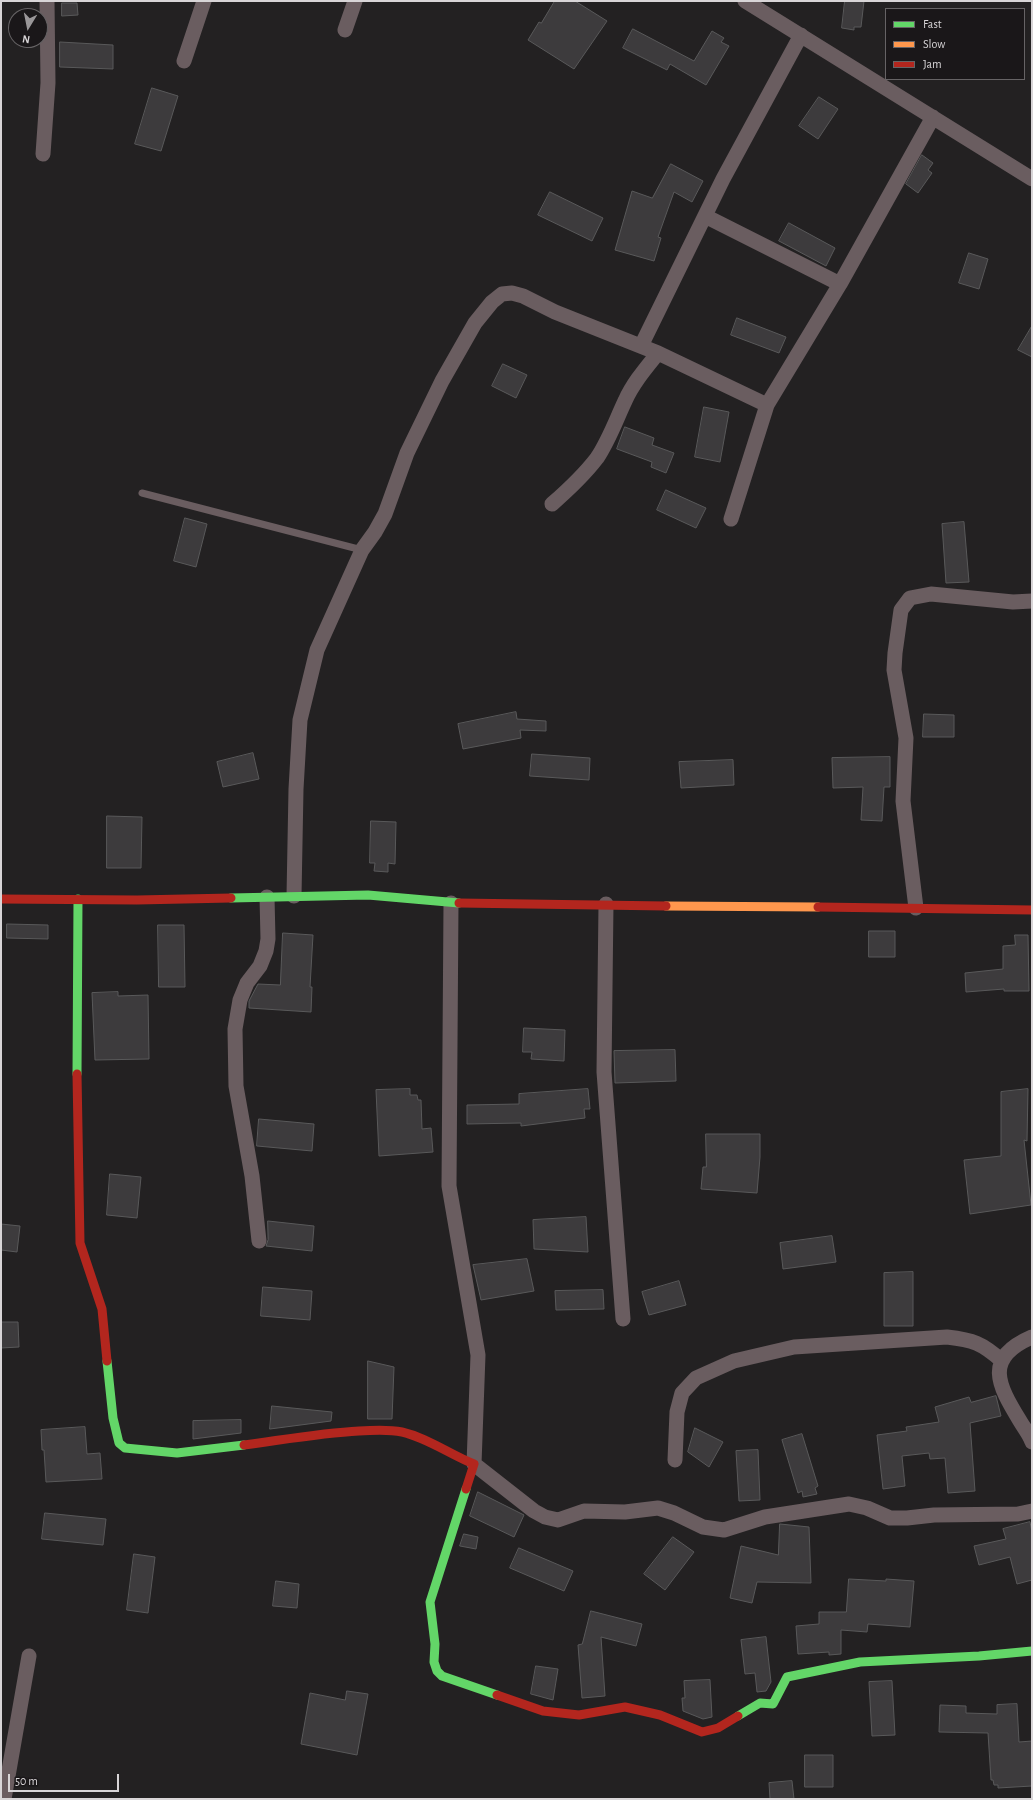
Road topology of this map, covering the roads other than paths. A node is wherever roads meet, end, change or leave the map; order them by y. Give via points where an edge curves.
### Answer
1 (47, 1) edge
2 (204, 1) edge
3 (355, 1) edge
4 (748, 1) edge
5 (345, 30) dead end
6 (801, 35) junction
7 (184, 61) dead end
8 (933, 117) junction
9 (43, 154) dead end
10 (1032, 179) edge
11 (705, 216) junction
12 (840, 284) junction
13 (642, 346) junction
14 (658, 353) junction
15 (768, 405) junction
16 (142, 493) dead end
17 (552, 504) dead end
18 (731, 519) dead end
19 (362, 550) junction
20 (1032, 601) edge
21 (294, 896) junction
22 (267, 897) junction
23 (1, 899) edge
24 (78, 899) junction
25 (451, 903) junction
26 (606, 904) junction
27 (916, 908) junction
28 (1032, 910) edge
29 (259, 1241) dead end
30 (623, 1319) dead end
31 (1032, 1337) edge
32 (1002, 1361) junction
33 (1032, 1442) edge
34 (675, 1460) dead end
35 (474, 1464) junction
36 (1032, 1511) edge
37 (1032, 1651) edge
38 (29, 1656) dead end
39 (4, 1799) edge

1 - 9 street via 48,83
2 - 7 street
3 - 5 street
4 - 6 street
6 - 8 street
6 - 11 street
8 - 10 street
8 - 12 street
11 - 12 street
11 - 13 street
12 - 15 street
13 - 14 street
13 - 19 street via 555,312 523,296 512,292 502,294 475,323 442,381 407,453 385,514
14 - 15 street
14 - 17 street via 626,399 597,458
15 - 18 street
16 - 19 lane
19 - 21 street via 317,650 300,720
20 - 27 street via 1013,602 931,594 910,598 902,610 894,670 906,738 903,801
21 - 22 street
21 - 25 street via 368,895
22 - 24 street
22 - 29 street via 266,951 240,1000 235,1029 236,1086 252,1176
23 - 24 street
24 - 35 street via 80,1243 102,1309 113,1418 119,1443 134,1450 176,1453 378,1430 401,1432 431,1442
25 - 26 street
25 - 35 street via 449,1186 478,1355
26 - 27 street
26 - 30 street via 604,1072
27 - 28 street
31 - 32 street via 1008,1351
32 - 33 street via 999,1372 1000,1384
32 - 34 street via 988,1348 971,1340 947,1337 794,1347 734,1361 696,1378 682,1393 677,1412
35 - 36 street via 534,1511 558,1520 584,1511 625,1512 658,1508 674,1512 703,1527 724,1530 765,1517 849,1504 867,1508 890,1518 1018,1514
35 - 37 street via 430,1602 435,1644 434,1662 442,1676 543,1711 579,1715 625,1707 660,1715 702,1732 718,1728 760,1703 773,1704 787,1676 860,1662
38 - 39 street

